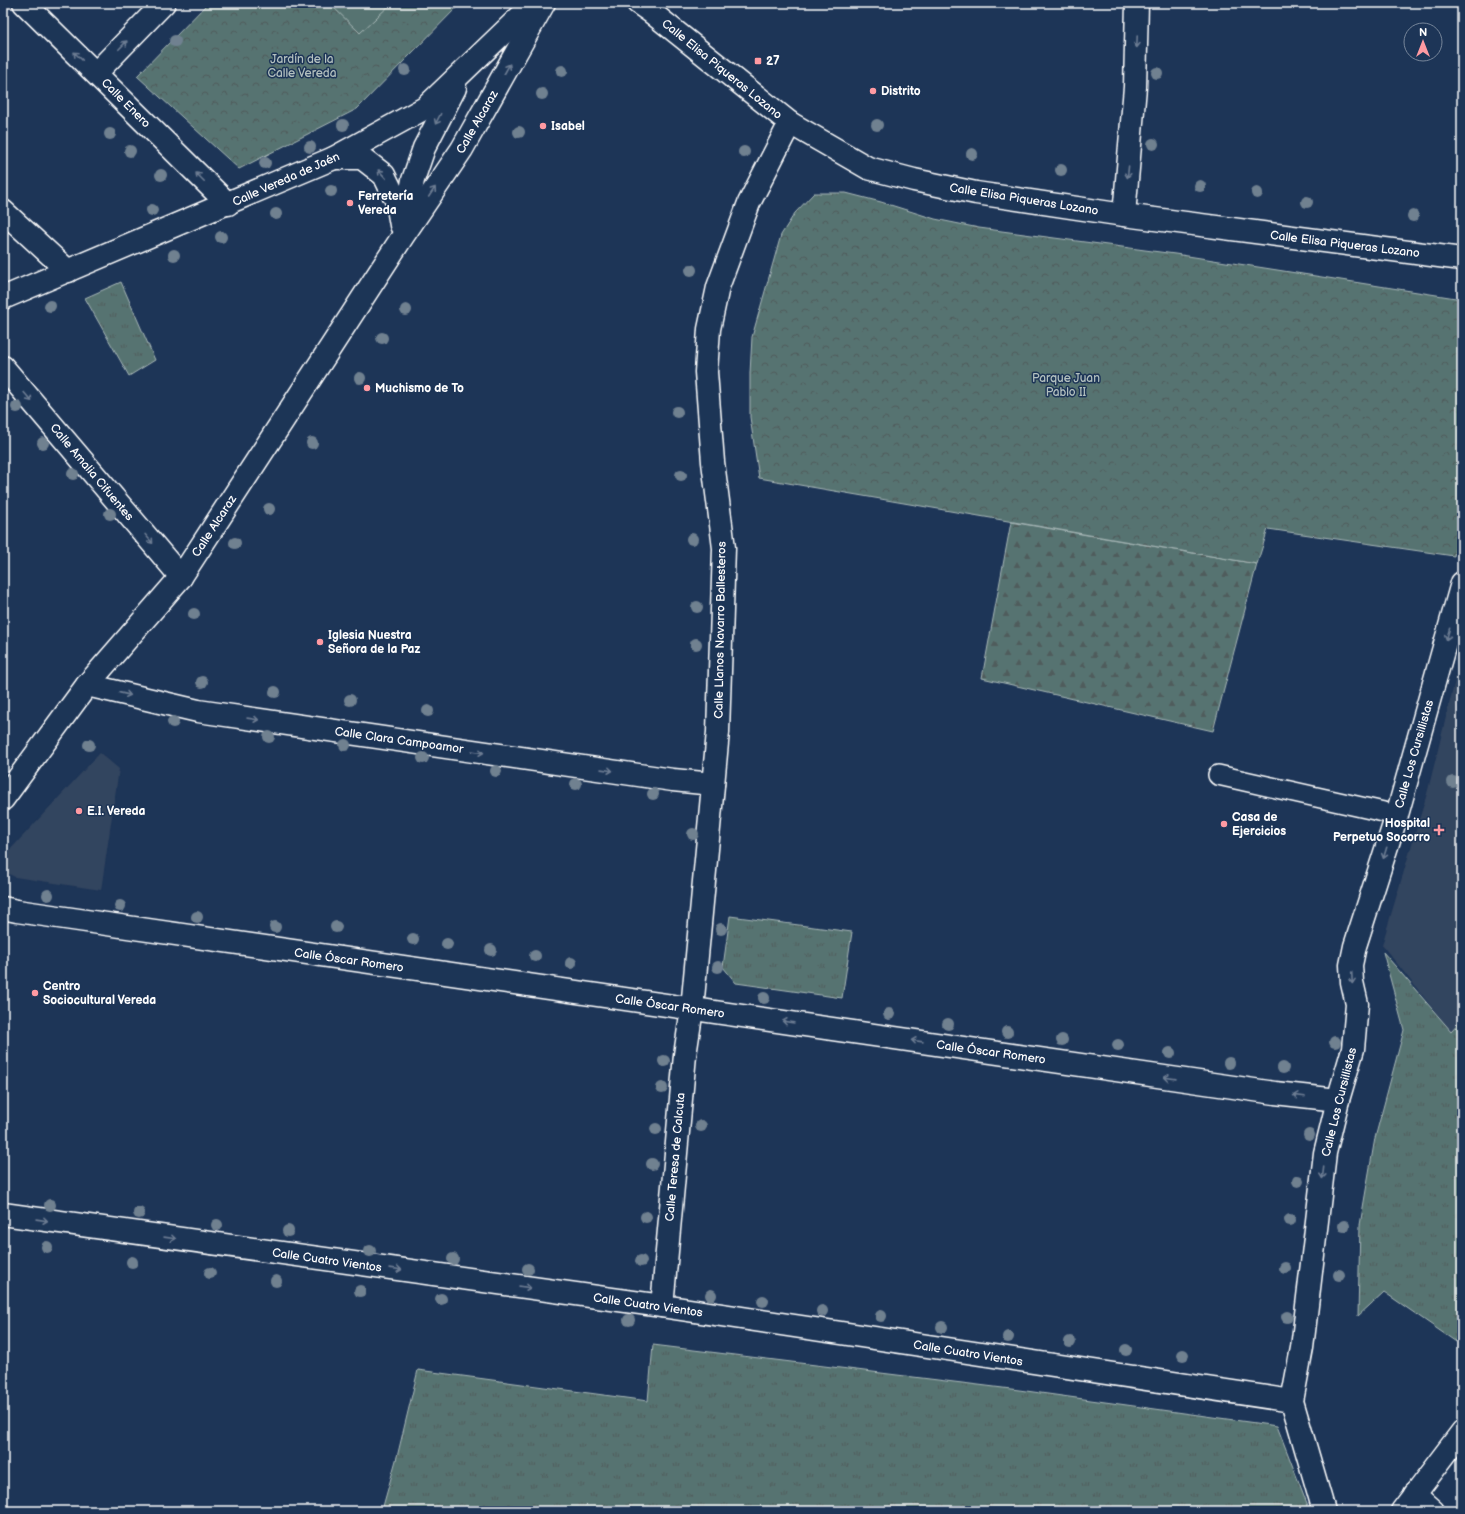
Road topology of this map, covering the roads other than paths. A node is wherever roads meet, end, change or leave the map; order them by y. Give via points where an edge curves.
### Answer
1 (24, 3) edge
2 (164, 3) edge
3 (533, 3) edge
4 (544, 3) edge
5 (638, 3) edge
6 (1137, 3) edge
7 (463, 72) junction
8 (96, 73) junction
9 (790, 123) junction
10 (334, 158) junction
11 (228, 204) junction
12 (3, 211) edge
13 (1124, 215) junction
14 (403, 236) junction
15 (1462, 259) edge
16 (68, 271) junction
17 (3, 298) edge
18 (3, 367) edge
19 (181, 577) junction
20 (1462, 583) edge
21 (87, 685) junction
22 (1218, 775) dead end
23 (713, 784) junction
24 (3, 799) edge
25 (1397, 815) junction
26 (3, 908) edge
27 (692, 1009) junction
28 (1338, 1100) junction
29 (3, 1214) edge
30 (662, 1306) junction
31 (1292, 1401) junction
32 (1462, 1432) edge
33 (1408, 1503) edge
34 (1324, 1511) edge
35 (1433, 1511) edge

8 -> 1 street, Calle Enero
8 -> 2 street
3 - 7 street, Calle Vereda de Jaén
14 -> 4 street, Calle Alcaraz via 462,149
5 - 9 street, Calle Elisa Piqueras Lozano
6 -> 13 street via 1135,87
7 - 10 street, Calle Vereda de Jaén via 425,108
7 -> 14 street, Calle Alcaraz via 424,148 413,180
11 -> 8 street, Calle Enero
9 - 13 street, Calle Elisa Piqueras Lozano via 868,168 976,193
9 - 23 street, Calle Llanos Navarro Ballesteros via 749,203 718,287 709,329 706,372 708,402 724,548 718,732
10 - 11 street, Calle Vereda de Jaén
14 -> 10 street via 397,202 384,175 362,158
11 - 16 street, Calle Vereda de Jaén
12 - 16 street
13 - 15 street, Calle Elisa Piqueras Lozano
14 - 19 street, Calle Alcaraz
16 - 17 street, Calle Vereda de Jaén
18 -> 19 street, Calle Amalia Cifuentes
19 - 21 street, Calle Alcaraz
20 -> 25 street, Calle Los Cursillistas
21 -> 23 street, Calle Clara Campoamor via 198,711
21 - 24 street, Calle Alcaraz
22 - 25 lane
23 - 27 street, Calle Llanos Navarro Ballesteros
25 -> 28 street, Calle Los Cursillistas via 1355,946 1351,966 1357,1004 1353,1049
26 - 27 street, Calle Óscar Romero
28 -> 27 street, Calle Óscar Romero
27 - 30 street, Calle Teresa de Calcuta via 684,1055
28 -> 31 street, Calle Los Cursillistas via 1325,1153 1302,1348
29 -> 30 street, Calle Cuatro Vientos
30 - 31 street, Calle Cuatro Vientos
31 - 34 street, Calle Los Cursillistas
32 - 33 street
33 - 35 street

